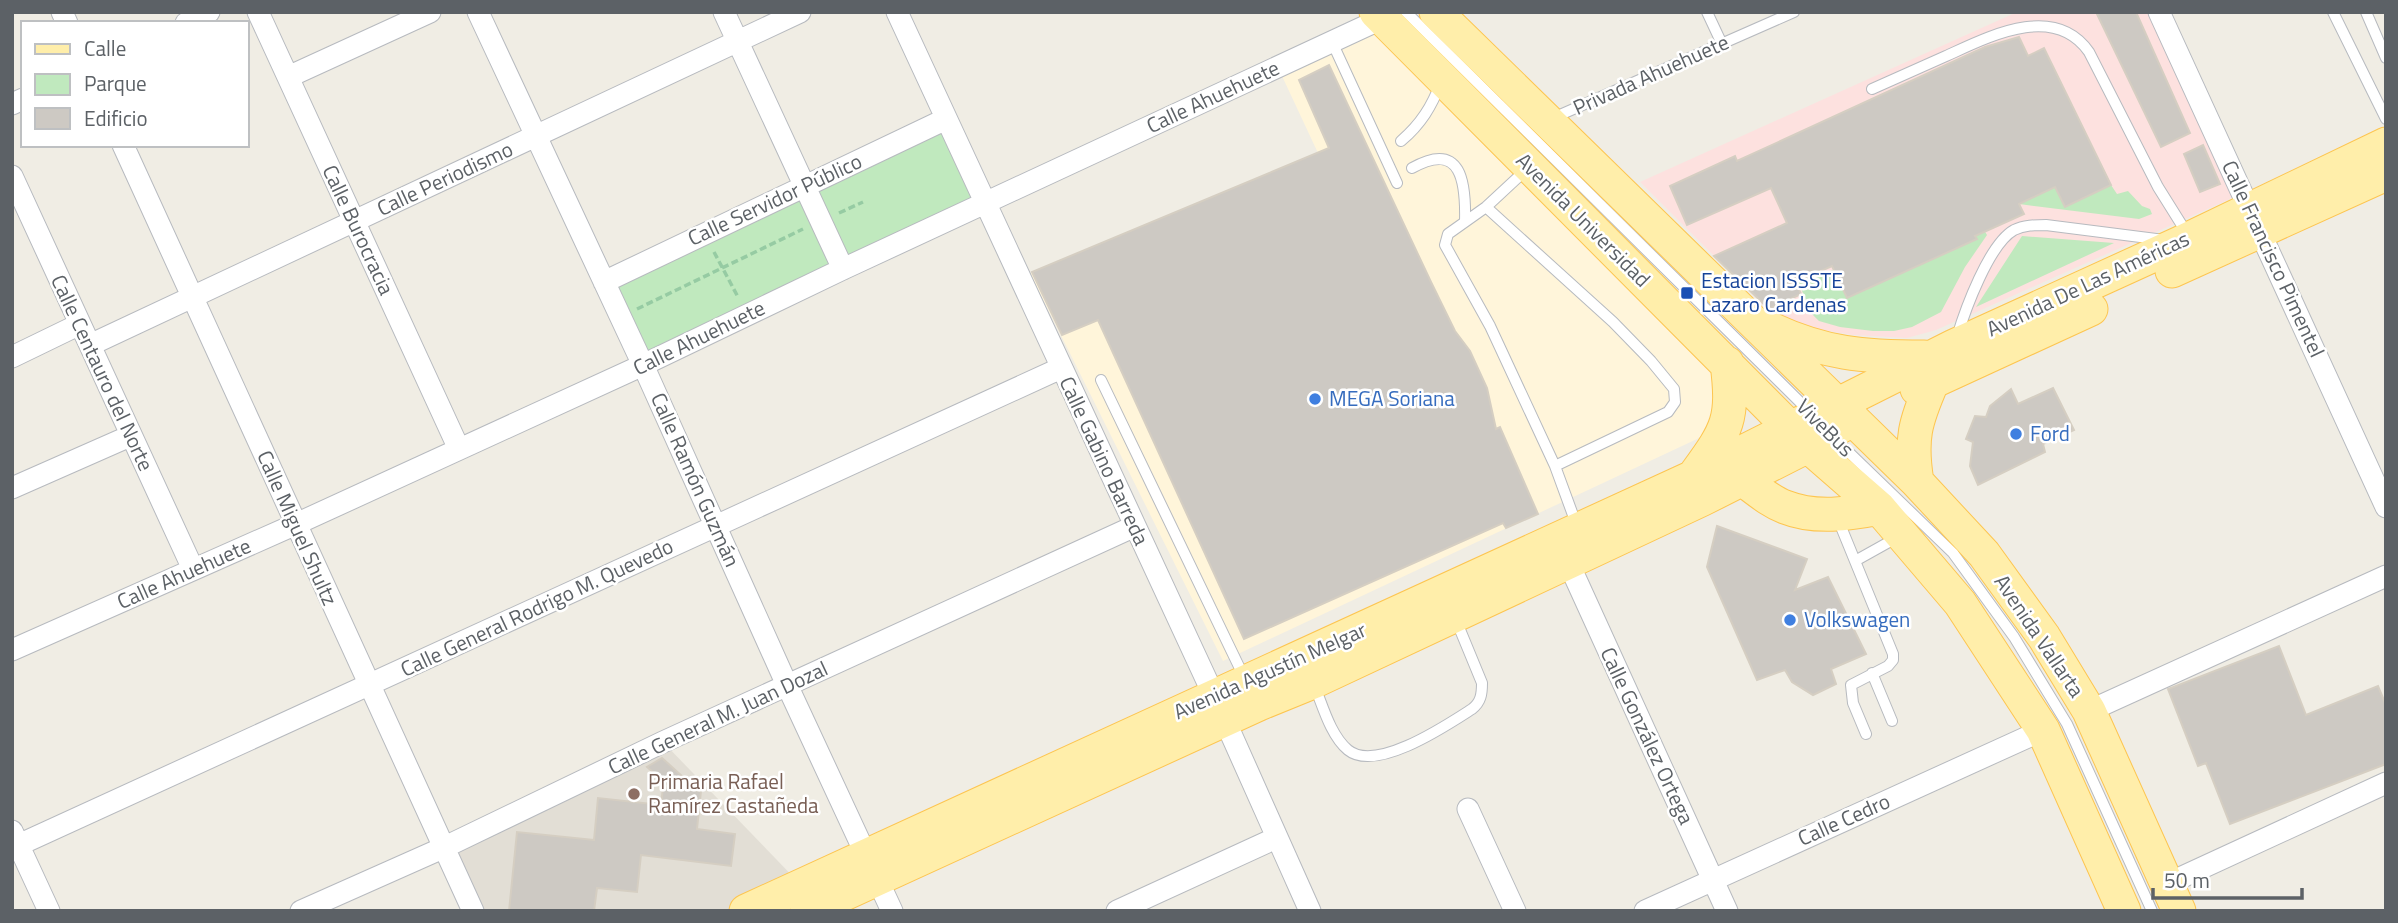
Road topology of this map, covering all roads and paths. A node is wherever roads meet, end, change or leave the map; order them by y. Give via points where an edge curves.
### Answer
1 (209, 12) edge
2 (258, 12) edge
3 (430, 12) edge
4 (478, 12) edge
5 (724, 12) edge
6 (800, 12) edge
7 (897, 12) edge
8 (1436, 12) edge
9 (1707, 12) edge
10 (1794, 12) edge
11 (2159, 12) edge
12 (2333, 12) edge
13 (2366, 12) edge
14 (1388, 14) edge
15 (190, 21) edge
16 (737, 42) junction
17 (1332, 42) junction
18 (1722, 44) junction
19 (2386, 58) edge
20 (288, 77) junction
21 (1442, 79) junction
22 (1872, 89) dead end
23 (946, 119) junction
24 (2386, 119) edge
25 (1547, 121) junction
26 (536, 136) junction
27 (1401, 141) dead end
28 (2386, 144) edge
29 (124, 147) edge
30 (1529, 167) junction
31 (1412, 168) dead end
32 (2386, 173) edge
33 (12, 176) edge
34 (1397, 183) dead end
35 (804, 187) junction
36 (863, 202) dead end
37 (986, 202) junction
38 (1486, 206) junction
39 (21, 217) edge
40 (2255, 219) junction
41 (820, 221) junction
42 (354, 222) junction
43 (1465, 222) junction
44 (705, 234) junction
45 (2185, 240) junction
46 (722, 268) junction
47 (843, 269) junction
48 (604, 282) junction
49 (192, 297) junction
50 (747, 314) junction
51 (620, 317) junction
52 (1749, 318) junction
53 (80, 324) junction
54 (90, 345) junction
55 (12, 357) edge
56 (1940, 362) junction
57 (1727, 363) junction
58 (643, 365) junction
59 (1061, 368) junction
60 (1101, 380) dead end
61 (1822, 424) junction
62 (130, 436) junction
63 (459, 449) junction
64 (1555, 466) junction
65 (1693, 477) junction
66 (1742, 479) junction
67 (1917, 482) junction
68 (12, 488) edge
69 (2386, 507) edge
70 (1879, 508) junction
71 (1835, 514) junction
72 (294, 525) junction
73 (716, 526) junction
74 (1135, 526) junction
75 (1578, 529) junction
76 (1902, 535) junction
77 (1855, 561) junction
78 (1568, 562) junction
79 (193, 569) junction
80 (2386, 576) edge
81 (1453, 615) junction
82 (12, 650) edge
83 (1306, 670) junction
84 (1872, 673) junction
85 (1246, 682) junction
86 (369, 685) junction
87 (787, 685) junction
88 (1219, 708) junction
89 (2089, 712) junction
90 (1892, 721) dead end
91 (2043, 730) junction
92 (1866, 734) dead end
93 (2386, 783) edge
94 (1468, 809) dead end
95 (1276, 838) junction
96 (14, 841) edge
97 (445, 847) junction
98 (873, 867) junction
99 (1713, 880) junction
100 (2166, 902) edge
101 (48, 911) edge
102 (301, 911) edge
103 (473, 911) edge
104 (746, 911) edge
105 (807, 911) edge
106 (892, 911) edge
107 (1117, 911) edge
108 (1310, 911) edge
109 (1515, 911) edge
110 (1645, 911) edge
111 (1727, 911) edge
112 (2124, 911) edge

1 - 15 street
2 - 20 street, Calle Burocracia
3 - 20 street
4 - 26 street, Calle Ramón Guzmán
5 - 16 street
6 - 16 street, Calle Periodismo
7 - 23 street, Calle Gabino Barreda
8 - 25 main road
9 - 18 lane
10 - 18 lane, Privada Ahuehuete
11 - 40 street, Calle Francisco Pimentel
12 - 24 lane
13 - 19 lane
14 - 17 street, Calle Ahuehuete
14 - 21 main road, Avenida Universidad
14 - 61 lane, ViveBus
16 - 26 street, Calle Periodismo
16 - 35 street
17 - 34 lane
17 - 37 street, Calle Ahuehuete
18 - 25 lane, Privada Ahuehuete
20 - 42 street, Calle Burocracia
21 - 27 lane via 1427,113
21 - 30 main road, Avenida Universidad
22 - 45 lane via 2011,29 2040,27 2070,33 2089,52
23 - 35 street, Calle Servidor Público
23 - 37 street, Calle Gabino Barreda
25 - 52 main road
26 - 42 street, Calle Periodismo
26 - 48 street, Calle Ramón Guzmán
28 - 40 main road, Avenida De Las Américas
29 - 49 street, Calle Miguel Shultz
30 - 38 lane
30 - 57 main road, Avenida Universidad
31 - 43 lane via 1440,159 1458,168 1464,186
32 - 40 main road, Avenida De Las Américas
33 - 39 street, Calle Centauro del Norte
35 - 41 street
35 - 44 street, Calle Servidor Público
36 - 41 path
37 - 47 street, Calle Ahuehuete
37 - 59 street, Calle Gabino Barreda
38 - 43 lane
38 - 64 lane via 1642,351 1672,384 1675,394 1668,412
39 - 53 street, Calle Centauro del Norte
40 - 45 main road, Avenida De Las Américas
40 - 56 main road, Avenida De Las Américas
40 - 69 street, Calle Francisco Pimentel
41 - 46 path
41 - 47 street
42 - 49 street, Calle Periodismo
42 - 63 street, Calle Burocracia
43 - 64 lane via 1448,234 1446,245
44 - 46 path
44 - 48 street, Calle Servidor Público
45 - 56 main road, Avenida De Las Américas
45 - 56 lane via 2046,225 2015,230 1997,248
46 - 50 path
46 - 51 path
47 - 50 street, Calle Ahuehuete
48 - 51 street, Calle Ramón Guzmán
49 - 54 street, Calle Periodismo
49 - 72 street, Calle Miguel Shultz
50 - 58 street, Calle Ahuehuete
51 - 58 street, Calle Ramón Guzmán
52 - 56 main road via 1809,345 1841,353
52 - 61 main road
53 - 54 street, Calle Centauro del Norte
53 - 55 street
54 - 62 street, Calle Centauro del Norte
56 - 61 main road, Avenida De Las Américas
56 - 67 main road via 1916,421 1913,457
57 - 61 main road, Avenida Universidad
57 - 65 main road via 1728,421
58 - 63 street, Calle Ahuehuete
58 - 73 street, Calle Ramón Guzmán
59 - 73 street, Calle General Rodrigo M. Quevedo
59 - 74 street, Calle Gabino Barreda
60 - 85 lane
61 - 65 main road, Avenida Agustín Melgar
61 - 66 main road, Avenida Agustín Melgar
61 - 67 main road, Avenida Vallarta
61 - 70 main road
61 - 100 lane, ViveBus via 1953,553 2014,636
62 - 68 street
62 - 79 street, Calle Centauro del Norte
63 - 72 street, Calle Ahuehuete
64 - 75 lane
65 - 75 main road, Avenida Agustín Melgar
66 - 71 main road via 1786,508
66 - 78 main road, Avenida Agustín Melgar
67 - 89 main road, Avenida Vallarta via 1984,554 2044,637
70 - 71 main road
70 - 76 main road
71 - 77 lane
72 - 79 street, Calle Ahuehuete
72 - 86 street, Calle Miguel Shultz
73 - 86 street, Calle General Rodrigo M. Quevedo
73 - 87 street, Calle Ramón Guzmán
74 - 87 street, Calle General M. Juan Dozal
74 - 88 street, Calle Gabino Barreda
75 - 83 main road, Avenida Agustín Melgar
76 - 77 lane
76 - 91 main road via 1960,603
77 - 84 lane via 1893,654 1891,663
78 - 81 main road, Avenida Agustín Melgar
78 - 99 street, Calle González Ortega
79 - 82 street, Calle Ahuehuete
80 - 89 street
81 - 83 main road, Avenida Agustín Melgar
81 - 83 lane via 1482,683 1478,705 1433,733 1382,755 1358,755 1340,742
83 - 85 main road, Avenida Agustín Melgar
83 - 88 main road, Avenida Agustín Melgar
84 - 90 lane
84 - 92 lane via 1851,685 1853,704
85 - 88 main road, Avenida Agustín Melgar
86 - 96 street, Calle General Rodrigo M. Quevedo
86 - 97 street, Calle Miguel Shultz
87 - 97 street, Calle General M. Juan Dozal
87 - 98 street, Calle Ramón Guzmán
88 - 95 street, Calle Gabino Barreda
88 - 98 main road, Avenida Agustín Melgar
89 - 100 main road, Avenida Vallarta
91 - 99 street, Calle Cedro
91 - 112 main road
93 - 100 street
94 - 109 street
95 - 107 street
95 - 108 street, Calle Gabino Barreda
96 - 101 street
97 - 102 street, Calle General M. Juan Dozal
97 - 103 street, Calle Miguel Shultz
98 - 104 main road, Avenida Agustín Melgar
98 - 105 main road, Avenida Agustín Melgar
98 - 106 street, Calle Ramón Guzmán
99 - 110 street, Calle Cedro
99 - 111 street, Calle González Ortega

